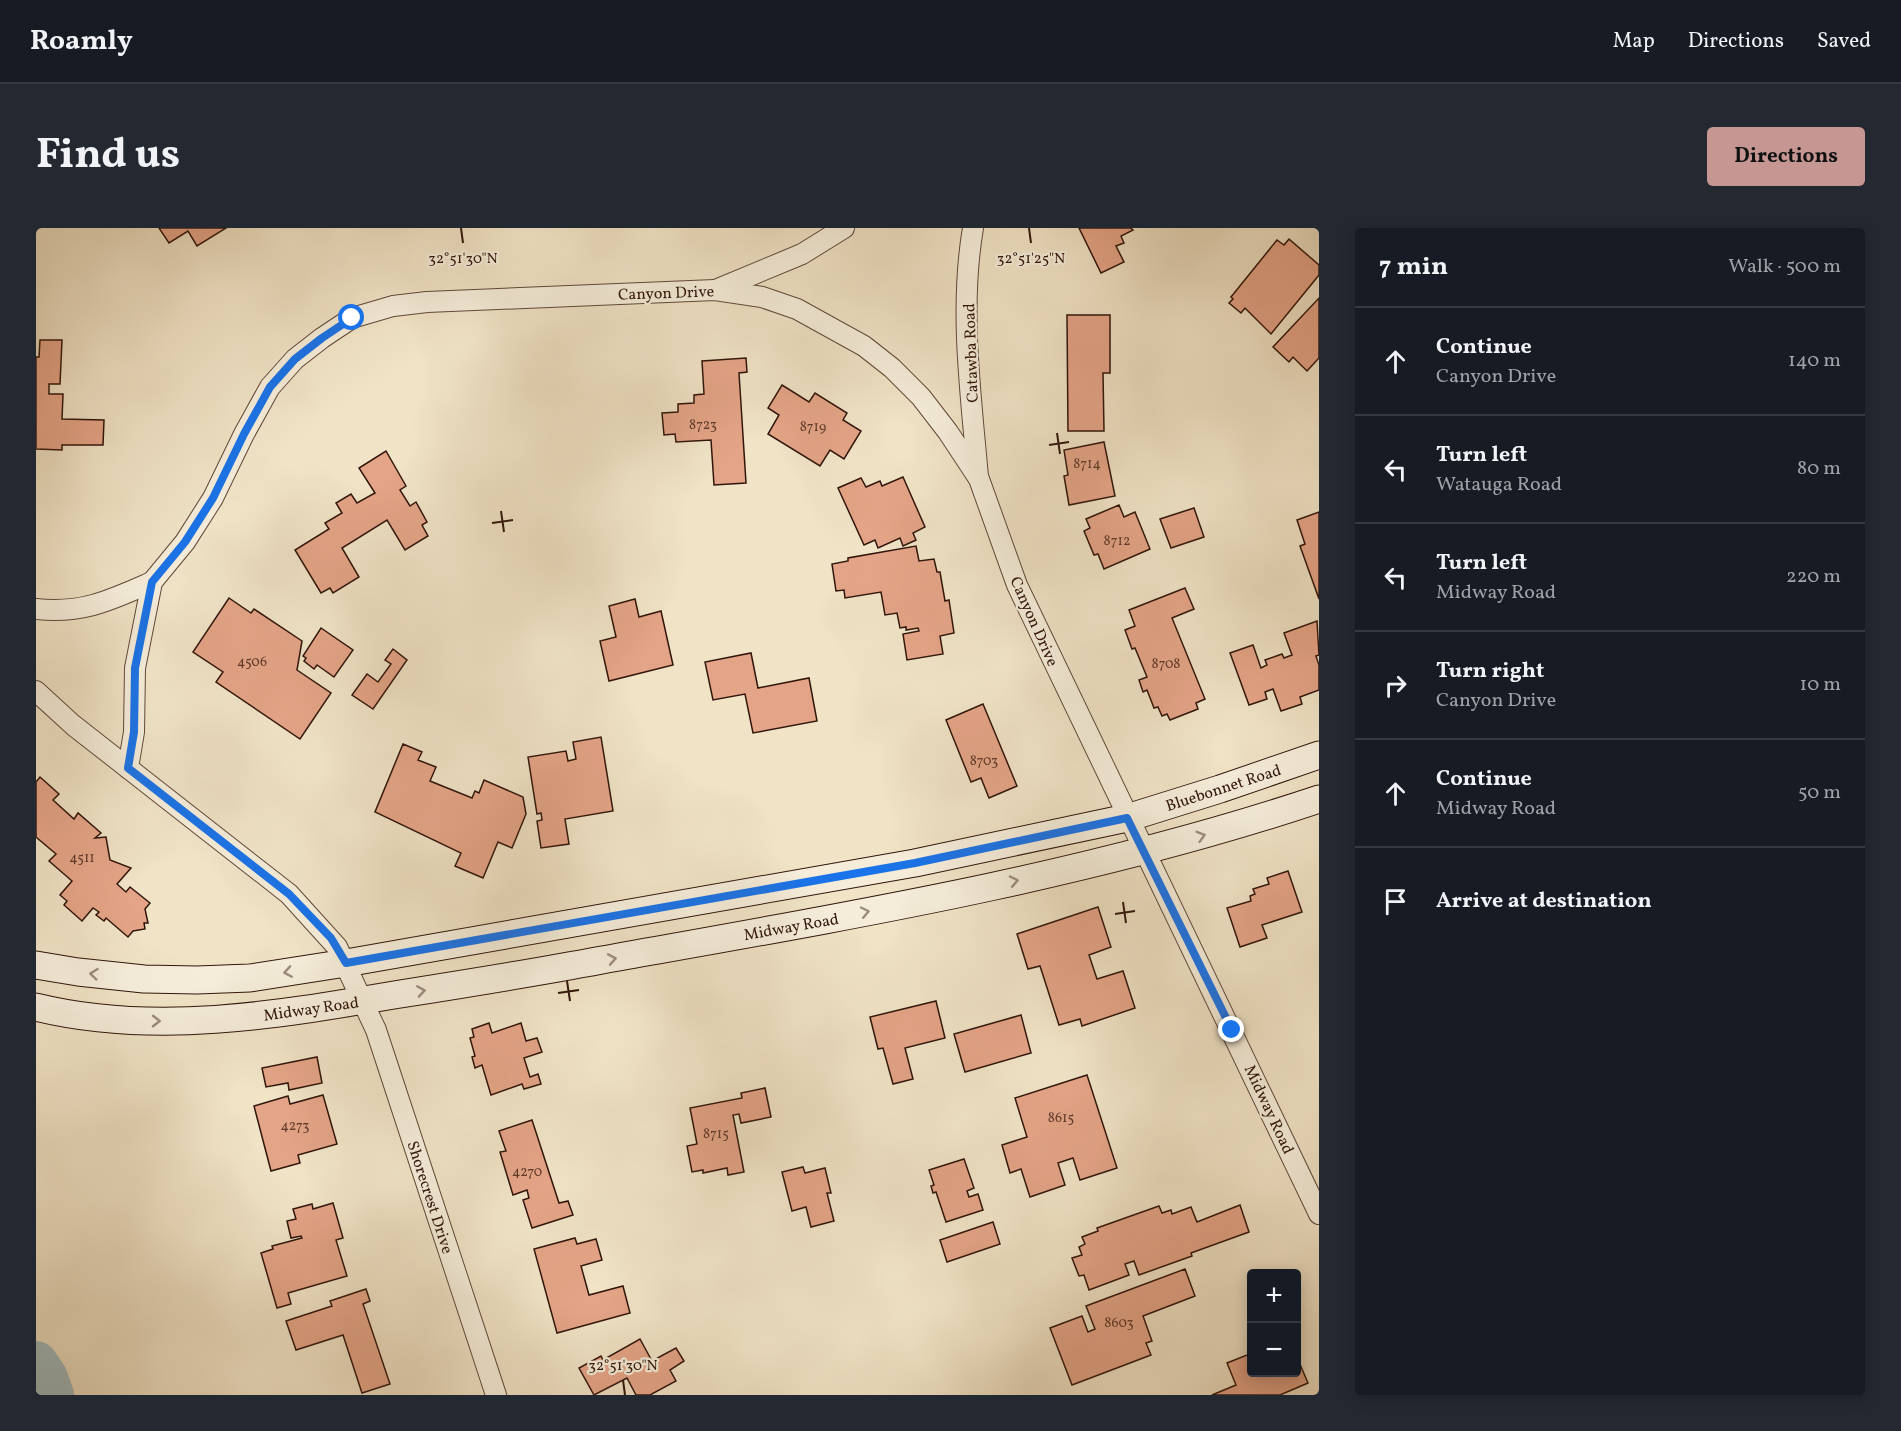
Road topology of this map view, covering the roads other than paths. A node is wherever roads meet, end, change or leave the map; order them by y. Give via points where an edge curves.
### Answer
1 (844, 228) edge
2 (973, 228) edge
3 (715, 290) junction
4 (979, 478) junction
5 (152, 582) junction
6 (36, 609) edge
7 (36, 691) edge
8 (1319, 755) edge
9 (128, 768) junction
10 (1319, 799) edge
11 (1127, 818) junction
12 (1145, 852) junction
13 (346, 963) junction
14 (36, 965) edge
15 (363, 1001) junction
16 (36, 1007) edge
17 (1319, 1214) edge
18 (496, 1395) edge

1 - 3 street via 802,254
2 - 4 street, Catawba Road via 968,354
3 - 4 street, Canyon Drive via 762,297 797,309 864,346 921,397
3 - 5 street, Canyon Drive via 427,302 393,306 352,318 295,359 270,387 213,498 185,542
4 - 11 street, Canyon Drive via 1017,585
5 - 6 street, Canyon Drive via 105,603 76,609
5 - 9 street, Canyon Drive via 135,668 134,732
7 - 9 street, Shorecrest Drive
8 - 11 main road, Bluebonnet Road
9 - 13 street, Shorecrest Drive via 289,894 331,938
12 -> 10 main road
11 - 12 street, Canyon Drive
11 - 13 main road via 915,863
15 -> 12 main road, Midway Road via 855,915
12 - 17 street, Midway Road
13 -> 14 main road via 250,978 197,980 144,979
13 - 15 street, Shorecrest Drive
16 -> 15 main road, Midway Road via 144,1021 195,1021
15 - 18 street, Shorecrest Drive via 376,1030

